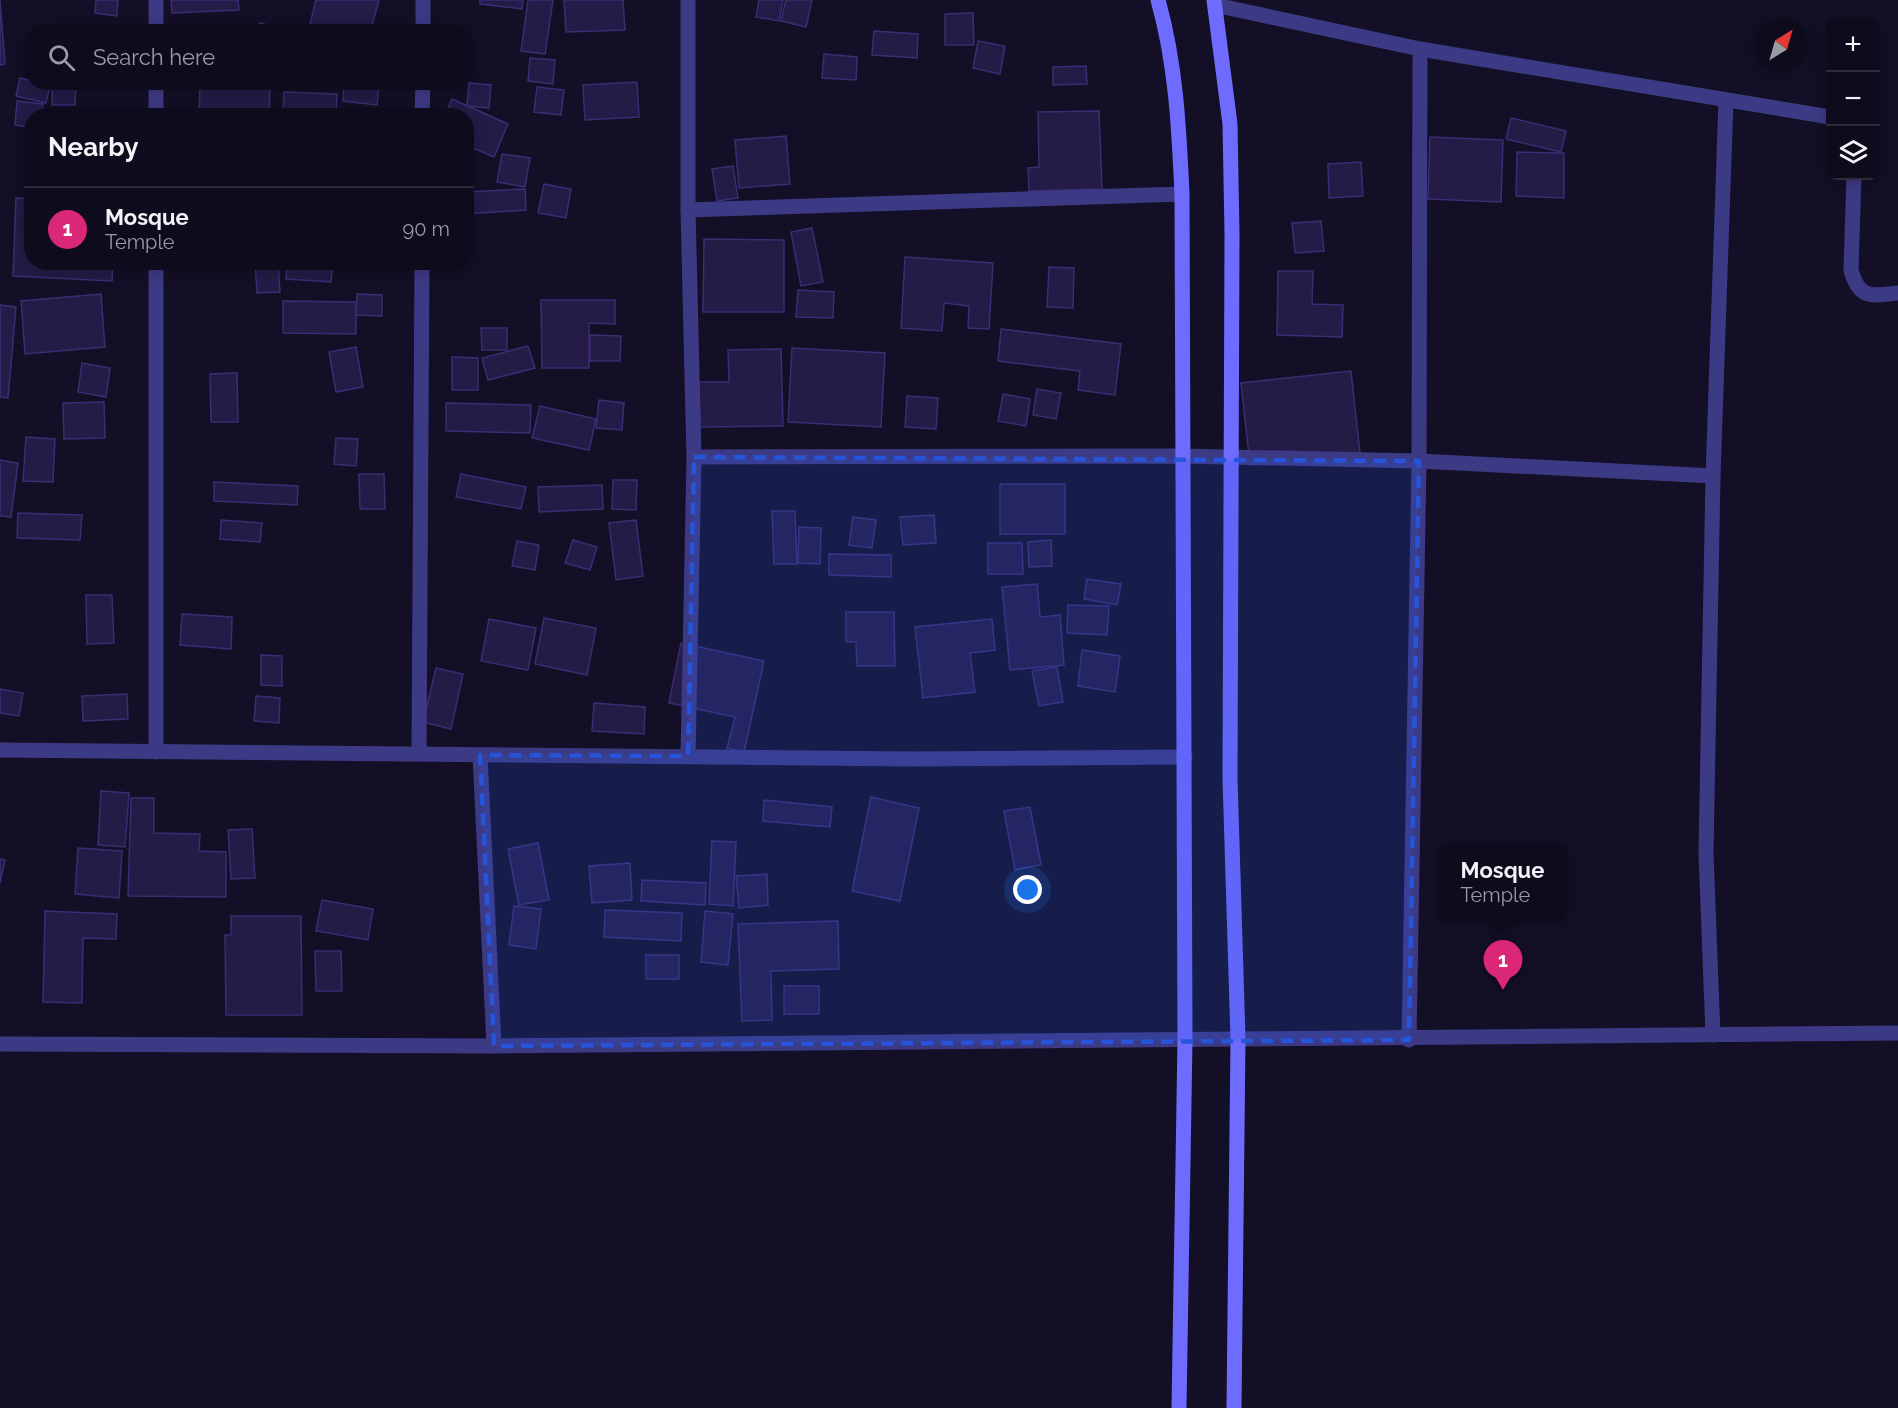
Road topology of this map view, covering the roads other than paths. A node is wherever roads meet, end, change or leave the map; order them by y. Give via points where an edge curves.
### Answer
1 (156, 0) edge
2 (423, 0) edge
3 (688, 0) edge
4 (1158, 0) edge
5 (1214, 3) edge
6 (156, 24) edge
7 (423, 24) edge
8 (1420, 49) junction
9 (156, 90) edge
10 (423, 90) edge
11 (1726, 100) junction
12 (156, 108) edge
13 (422, 108) edge
14 (1826, 116) edge
15 (1854, 180) edge
16 (1182, 194) junction
17 (688, 210) junction
18 (156, 270) edge
19 (422, 270) edge
20 (1898, 293) edge
21 (1181, 456) junction
22 (694, 458) junction
23 (1233, 459) junction
24 (1419, 461) junction
25 (1713, 476) junction
26 (0, 750) edge
27 (156, 752) junction
28 (419, 752) junction
29 (480, 755) junction
30 (688, 756) junction
31 (1185, 757) junction
32 (1898, 1033) edge
33 (1713, 1035) junction
34 (1238, 1039) junction
35 (1185, 1040) junction
36 (1409, 1040) junction
37 (0, 1044) edge
38 (494, 1046) junction
39 (1179, 1408) edge
40 (1234, 1408) edge

1 - 6 street
2 - 7 street
3 - 17 street
4 - 16 main road via 1173,67
5 - 8 street
5 - 23 main road via 1230,123
8 - 11 street
8 - 24 street
9 - 12 street
10 - 13 street
11 - 14 street
11 - 25 street
15 - 20 street via 1854,283 1874,296
16 - 17 street
16 - 21 main road
17 - 22 street
18 - 27 street
19 - 28 street
21 - 22 street
21 - 23 street
21 - 31 main road
22 - 30 street
23 - 24 street
23 - 34 main road via 1230,778
24 - 25 street
24 - 36 street
25 - 33 street via 1706,853
26 - 27 street
27 - 28 street
28 - 29 street
29 - 30 street
29 - 38 street
30 - 31 street
31 - 35 main road
32 - 33 street
33 - 36 street
34 - 35 street
34 - 36 street
34 - 40 main road
35 - 38 street
35 - 39 main road
37 - 38 street

